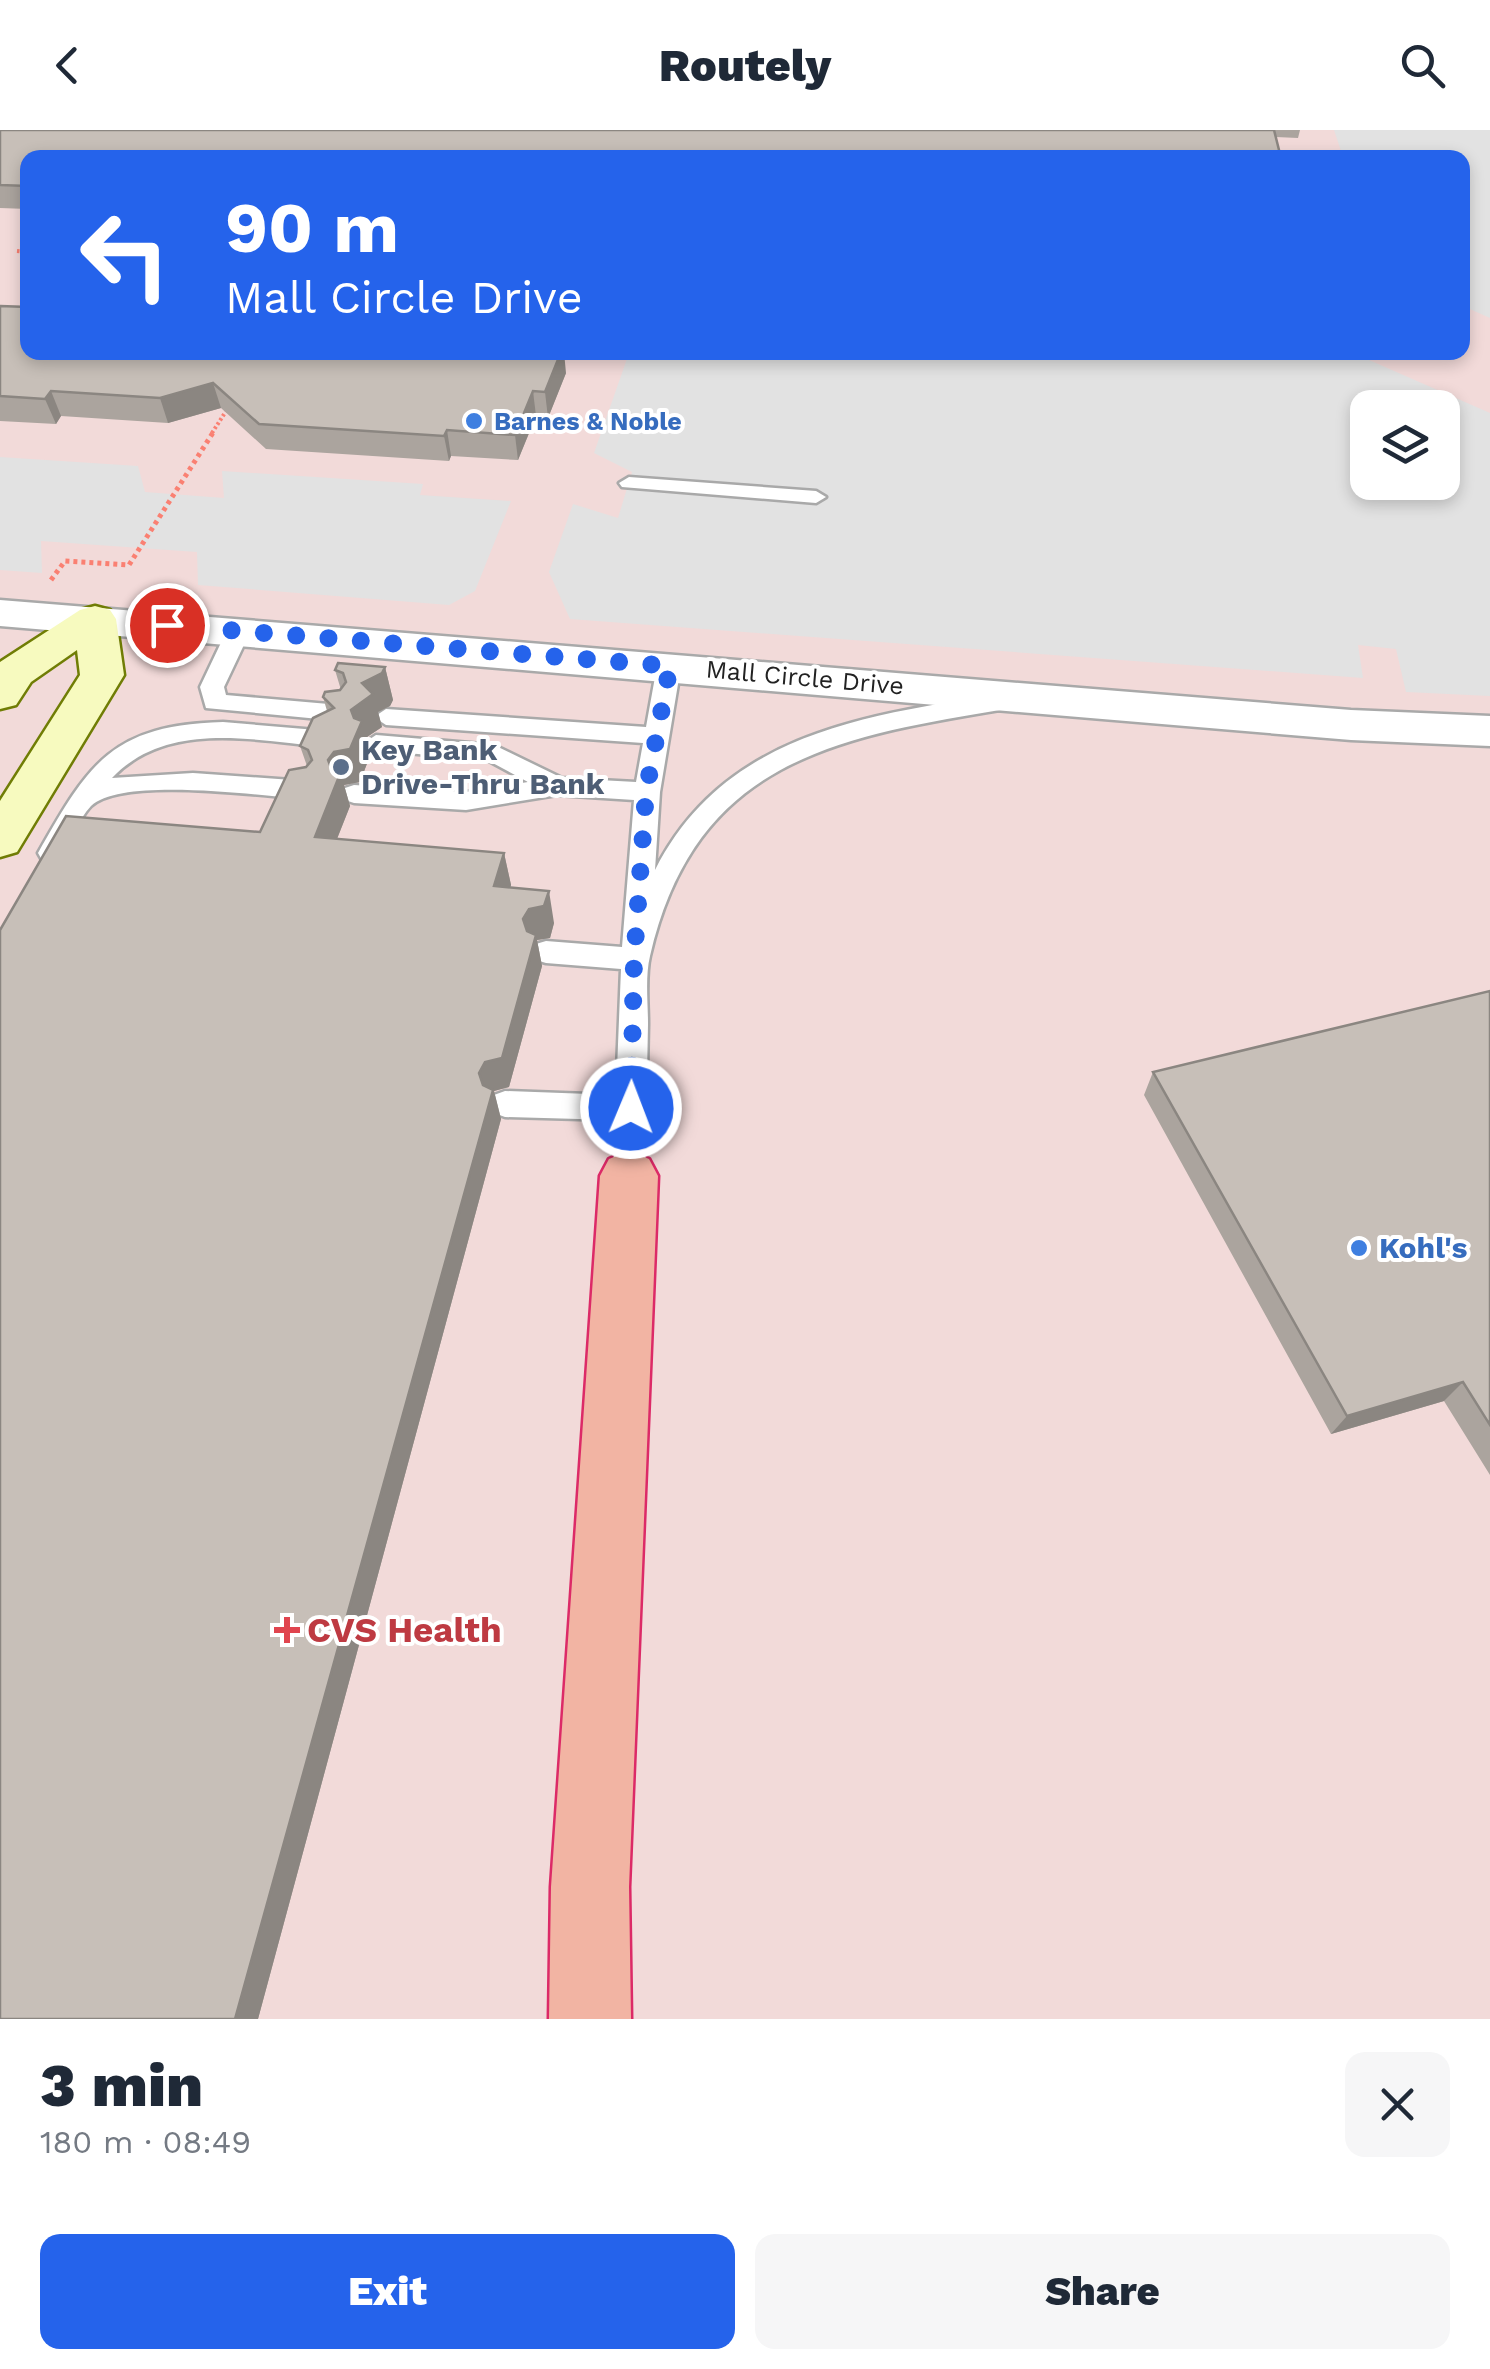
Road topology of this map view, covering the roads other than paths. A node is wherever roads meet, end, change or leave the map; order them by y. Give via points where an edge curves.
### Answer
1 (629, 483) dead end
2 (816, 497) dead end
3 (0, 613) edge
4 (95, 620) junction
5 (238, 630) junction
6 (670, 666) junction
7 (0, 696) edge
8 (1035, 696) junction
9 (340, 713) edge
10 (386, 717) edge
11 (1490, 731) edge
12 (657, 736) junction
13 (328, 739) edge
14 (376, 742) dead end
15 (556, 786) junction
16 (306, 790) edge
17 (646, 792) junction
18 (354, 794) edge
19 (78, 805) junction
20 (0, 840) edge
21 (39, 874) edge
22 (546, 952) edge
23 (634, 960) junction
24 (505, 1104) edge
25 (631, 1108) junction
26 (629, 1176) joint
27 (590, 2019) edge

1 - 2 lane
3 - 4 street, Mall Circle Drive
4 - 5 street, Mall Circle Drive
4 - 7 main road via 16,672
4 - 20 main road via 102,675
5 - 6 street, Mall Circle Drive
5 - 9 lane via 212,687 214,702
6 - 8 street, Mall Circle Drive
6 - 12 lane
8 - 11 street, Mall Circle Drive
8 - 23 lane via 840,731 760,766 693,827 664,878
10 - 12 lane
12 - 17 lane
13 - 19 lane via 209,732 155,739 125,752
14 - 15 lane via 494,753
15 - 17 lane
15 - 18 lane via 466,801
16 - 19 lane via 134,782 102,788
17 - 23 lane
19 - 21 lane
22 - 23 lane
23 - 25 lane
24 - 25 lane
25 - 26 lane
26 - 27 highway via 590,1887

